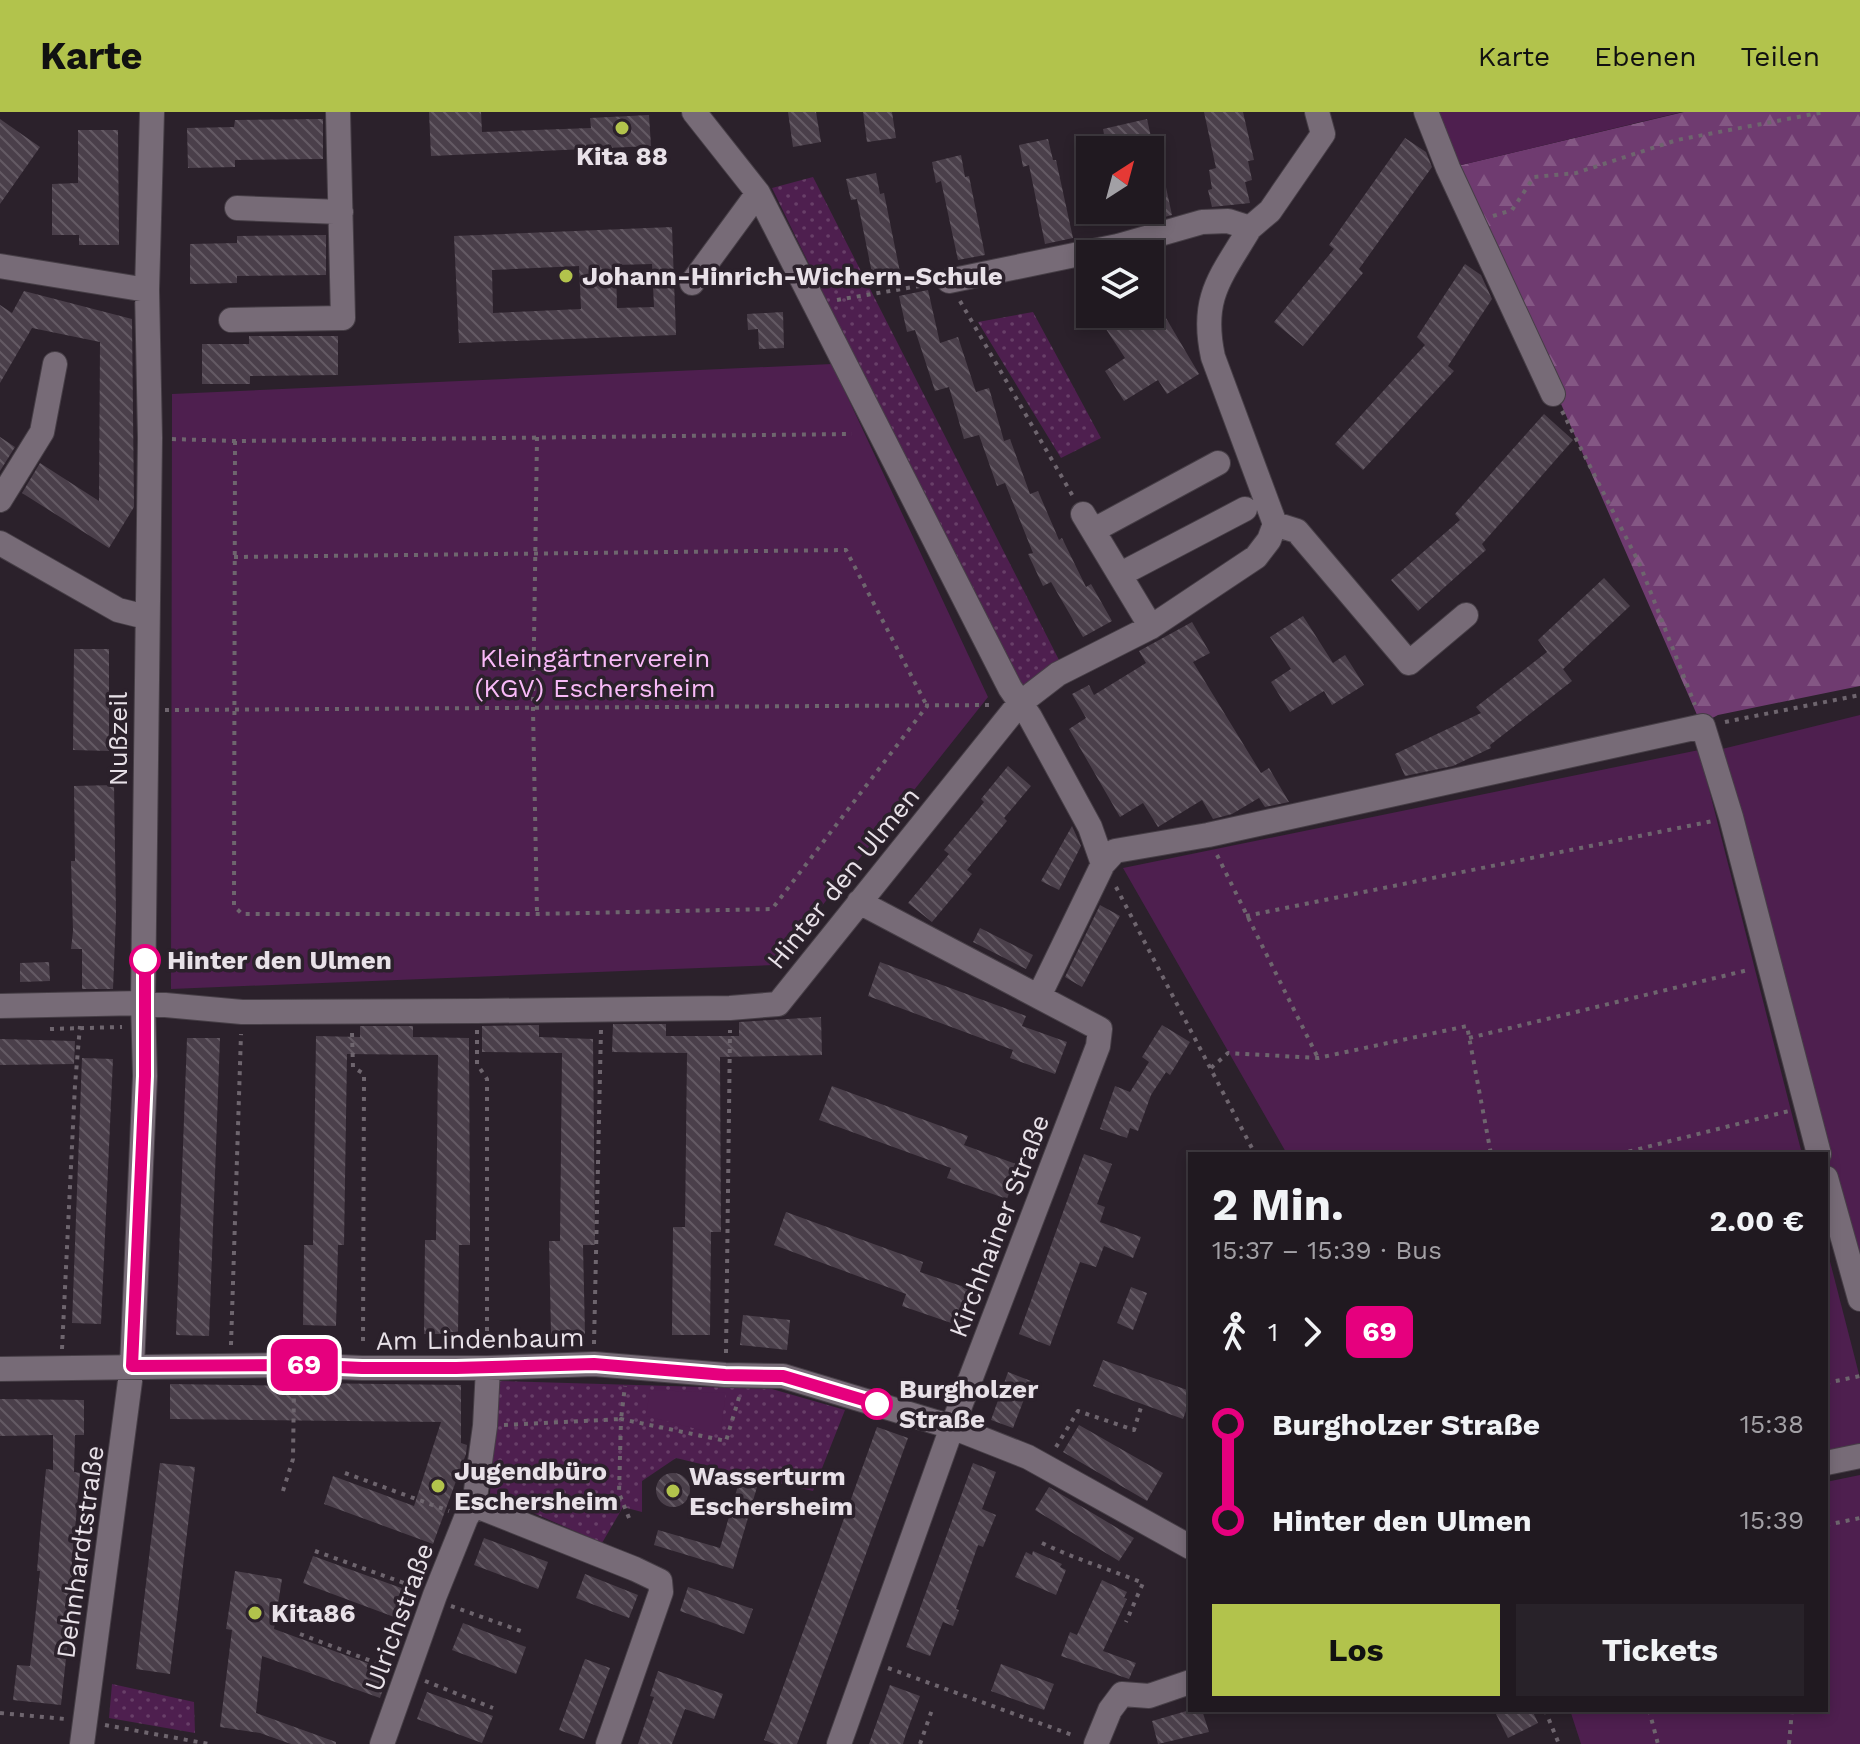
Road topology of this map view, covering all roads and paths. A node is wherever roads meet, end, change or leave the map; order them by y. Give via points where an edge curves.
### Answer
1 (152, 112) edge
2 (338, 112) edge
3 (694, 112) edge
4 (1317, 112) edge
5 (1426, 112) edge
6 (1824, 112) edge
7 (758, 193) junction
8 (237, 208) dead end
9 (341, 212) junction
10 (1474, 222) junction
11 (1250, 228) junction
12 (0, 266) edge
13 (949, 281) junction
14 (692, 283) dead end
15 (147, 290) junction
16 (815, 304) junction
17 (231, 320) dead end
18 (55, 364) dead end
19 (1553, 394) joint
20 (852, 434) dead end
21 (537, 437) junction
22 (150, 438) junction
23 (235, 441) junction
24 (1218, 463) dead end
25 (0, 500) edge
26 (1245, 509) dead end
27 (1088, 522) junction
28 (1275, 524) junction
29 (0, 543) edge
30 (535, 553) junction
31 (234, 557) junction
32 (1121, 574) junction
33 (1466, 615) dead end
34 (146, 617) junction
35 (1151, 627) junction
36 (1860, 695) edge
37 (1019, 704) junction
38 (927, 706) junction
39 (533, 709) junction
40 (146, 710) junction
41 (234, 711) junction
42 (1703, 726) junction
43 (1731, 817) junction
44 (1208, 835) junction
45 (1103, 864) junction
46 (859, 902) junction
47 (537, 914) junction
48 (1246, 916) junction
49 (1770, 964) junction
50 (1039, 996) junction
51 (143, 1003) junction
52 (82, 1004) junction
53 (0, 1006) edge
54 (730, 1008) junction
55 (352, 1011) junction
56 (477, 1011) junction
57 (601, 1011) junction
58 (242, 1012) junction
59 (1469, 1038) junction
60 (1318, 1058) junction
61 (1211, 1068) junction
62 (1806, 1106) junction
63 (1254, 1152) edge
64 (1491, 1152) edge
65 (1627, 1152) edge
66 (1818, 1152) edge
67 (1828, 1185) edge
68 (1860, 1299) edge
69 (594, 1364) junction
70 (231, 1365) junction
71 (294, 1365) junction
72 (132, 1366) junction
73 (627, 1366) junction
74 (61, 1368) junction
75 (362, 1368) junction
76 (488, 1368) junction
77 (0, 1369) edge
78 (736, 1375) junction
79 (1860, 1376) edge
80 (1828, 1383) edge
81 (1142, 1404) dead end
82 (621, 1419) junction
83 (485, 1426) junction
84 (952, 1427) junction
85 (1860, 1456) edge
86 (1828, 1463) edge
87 (1044, 1467) junction
88 (345, 1473) dead end
89 (283, 1491) dead end
90 (470, 1511) junction
91 (629, 1518) dead end
92 (1860, 1518) edge
93 (1828, 1525) edge
94 (1042, 1543) dead end
95 (1188, 1546) edge
96 (315, 1551) dead end
97 (434, 1597) junction
98 (1126, 1622) dead end
99 (521, 1631) dead end
100 (300, 1634) dead end
101 (868, 1660) junction
102 (407, 1674) junction
103 (1188, 1683) edge
104 (933, 1707) dead end
105 (493, 1708) dead end
106 (1546, 1712) edge
107 (1650, 1712) edge
108 (1792, 1712) edge
109 (0, 1713) edge
110 (84, 1733) edge
111 (209, 1744) edge
112 (382, 1744) edge
113 (608, 1744) edge
114 (839, 1744) edge
115 (920, 1744) edge
116 (1096, 1744) edge
117 (1559, 1744) edge
118 (1658, 1744) edge
119 (1789, 1744) edge

1 - 15 street, Nußzeil
2 - 9 street
3 - 7 street
4 - 11 street via 1323,134 1270,211
5 - 10 street
6 - 10 path via 1677,140 1576,173 1534,177 1512,210
7 - 14 street
7 - 16 street
8 - 9 street
9 - 17 street via 343,318
10 - 19 street
11 - 13 street via 1228,221 1202,222 1118,246
11 - 28 street via 1210,302 1208,332
12 - 15 street
13 - 16 path
13 - 27 path
15 - 22 street, Nußzeil
16 - 37 street
18 - 25 street via 42,432
19 - 42 path via 1640,565
20 - 21 path
21 - 23 path
21 - 30 path
22 - 23 path
22 - 34 street, Nußzeil
23 - 31 path
24 - 27 street
26 - 32 street
27 - 32 street
28 - 33 street via 1297,531 1409,663
28 - 35 street, Hinter den Ulmen via 1256,557
29 - 34 street via 118,610
30 - 31 path
30 - 38 path via 846,550
30 - 39 path
31 - 41 path
32 - 35 street
34 - 40 street, Nußzeil
35 - 37 street, Hinter den Ulmen via 1058,674
36 - 42 path
37 - 38 path
37 - 45 street via 1090,827
37 - 46 street, Hinter den Ulmen
38 - 39 path
38 - 47 path via 772,909
39 - 41 path
39 - 47 path
40 - 41 path
40 - 51 street, Nußzeil
41 - 47 path via 234,906 242,914
42 - 43 street
42 - 44 street
43 - 48 path
43 - 49 street
44 - 45 street via 1115,851
44 - 48 path
45 - 50 street
45 - 61 path
46 - 50 street, Kirchhainer Straße
46 - 54 street, Hinter den Ulmen via 778,1004
48 - 60 path
49 - 59 path
49 - 62 street
50 - 84 street, Kirchhainer Straße via 1100,1029 1098,1046
51 - 52 street, Hinter den Ulmen
51 - 58 street, Hinter den Ulmen
51 - 72 street, Nußzeil via 145,1076
52 - 53 street, Hinter den Ulmen
52 - 74 path
54 - 57 street, Hinter den Ulmen
54 - 78 path
55 - 56 street, Hinter den Ulmen
55 - 58 street, Hinter den Ulmen
55 - 75 path via 353,1067 364,1074
56 - 57 street, Hinter den Ulmen
56 - 76 path via 477,1064 487,1079
57 - 69 path
58 - 70 path
59 - 60 path via 1467,1026
59 - 64 path
60 - 61 path via 1228,1053
61 - 63 path
62 - 65 path
62 - 66 street
67 - 68 street
69 - 73 street, Am Lindenbaum
69 - 76 street, Am Lindenbaum
70 - 71 street, Am Lindenbaum
70 - 72 street, Am Lindenbaum
71 - 75 street, Am Lindenbaum
71 - 89 path via 293,1459
72 - 74 street, Am Lindenbaum
72 - 110 street, Dehnhardtstraße
73 - 78 street, Am Lindenbaum
73 - 82 path
74 - 77 street, Am Lindenbaum
75 - 76 street, Am Lindenbaum
76 - 83 street, Ulrichstraße
78 - 82 path via 726,1441
78 - 84 street, Am Lindenbaum via 783,1376
79 - 80 path
81 - 87 path via 1134,1430 1078,1411
82 - 83 path
82 - 91 path via 619,1493
83 - 90 street, Ulrichstraße
84 - 87 street
84 - 101 street, Kirchhainer Straße
85 - 86 street
87 - 95 street
88 - 90 path
90 - 97 street, Ulrichstraße
90 - 113 street via 660,1581 661,1592
92 - 93 path
94 - 98 path via 1143,1583
96 - 97 path
97 - 99 path
97 - 102 street, Ulrichstraße
100 - 102 path
101 - 114 street, Kirchhainer Straße
101 - 116 path
102 - 105 path
102 - 112 street, Ulrichstraße
103 - 116 street via 1149,1696 1122,1694
104 - 115 path
106 - 117 path
107 - 118 path
108 - 119 path
109 - 110 path
110 - 111 path

